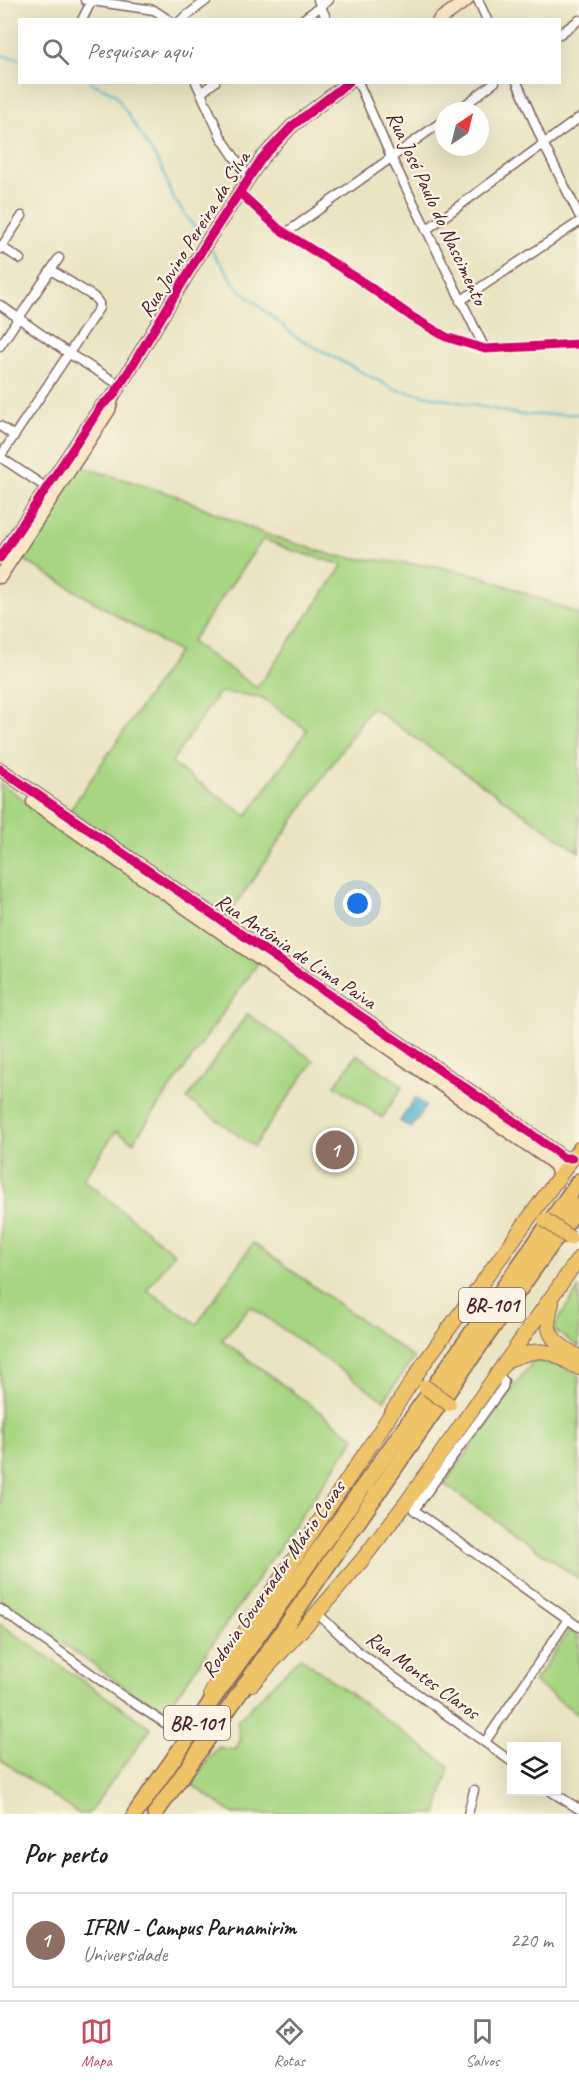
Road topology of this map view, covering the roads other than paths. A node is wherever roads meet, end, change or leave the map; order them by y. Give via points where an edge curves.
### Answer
1 (85, 0) edge
2 (92, 0) edge
3 (207, 0) edge
4 (329, 0) edge
5 (467, 0) edge
6 (478, 0) edge
7 (319, 3) edge
8 (83, 18) edge
9 (167, 18) edge
10 (184, 18) edge
11 (304, 18) edge
12 (326, 18) edge
13 (442, 18) edge
14 (486, 18) edge
15 (579, 20) edge
16 (561, 33) edge
17 (197, 84) edge
18 (212, 84) edge
19 (346, 84) edge
20 (359, 84) edge
21 (492, 84) edge
22 (518, 84) edge
23 (201, 93) junction
24 (469, 102) edge
25 (579, 118) edge
26 (435, 126) edge
27 (544, 145) junction
28 (391, 157) junction
29 (249, 179) junction
30 (240, 194) junction
31 (579, 215) edge
32 (22, 216) dead end
33 (579, 222) edge
34 (426, 230) junction
35 (286, 233) junction
36 (0, 248) edge
37 (59, 258) dead end
38 (20, 259) dead end
39 (51, 270) junction
40 (460, 301) junction
41 (0, 305) edge
42 (19, 318) junction
43 (579, 344) edge
44 (0, 346) edge
45 (485, 349) junction
46 (68, 352) junction
47 (116, 390) junction
48 (0, 426) edge
49 (14, 436) junction
50 (0, 457) edge
51 (50, 491) junction
52 (0, 558) edge
53 (0, 577) edge
54 (0, 769) edge
55 (0, 779) edge
56 (405, 1054) junction
57 (490, 1112) junction
58 (576, 1154) edge
59 (559, 1177) junction
60 (579, 1181) edge
61 (579, 1206) edge
62 (525, 1223) junction
63 (578, 1259) edge
64 (556, 1290) junction
65 (579, 1357) edge
66 (508, 1360) junction
67 (424, 1363) junction
68 (579, 1368) edge
69 (497, 1376) junction
70 (479, 1401) junction
71 (411, 1432) junction
72 (410, 1506) junction
73 (0, 1609) edge
74 (317, 1613) junction
75 (568, 1619) junction
76 (579, 1628) edge
77 (234, 1703) junction
78 (206, 1710) junction
79 (188, 1738) junction
80 (485, 1742) junction
81 (507, 1757) edge
82 (474, 1790) dead end
83 (560, 1796) edge
84 (579, 1809) edge
85 (135, 1814) edge
86 (155, 1814) edge
87 (468, 1814) edge

1 - 2 street
2 - 8 street
2 - 9 street via 154,10
3 - 10 street
4 - 7 street
5 - 13 street
6 - 14 street
7 - 11 street
7 - 12 street
15 - 16 street
17 - 23 street
18 - 23 street
19 - 29 street, Rua Jovino Pereira da Silva via 292,126 262,158
20 - 28 street, Rua José Paulo do Nascimento
21 - 24 street
22 - 27 street
23 - 29 street via 221,137
25 - 27 street
26 - 28 street
27 - 31 street
27 - 34 street
28 - 34 street, Rua José Paulo do Nascimento
28 - 35 street
29 - 30 street, Rua Jovino Pereira da Silva
30 - 35 street
30 - 47 street, Rua Jovino Pereira da Silva
32 - 36 street
33 - 40 street
34 - 40 street, Rua José Paulo do Nascimento
35 - 45 street via 428,327 461,343
36 - 38 street
37 - 39 street
39 - 42 street
39 - 46 street via 99,303
40 - 45 street, Rua José Paulo do Nascimento
41 - 42 street
42 - 44 street
42 - 46 street
43 - 45 street
46 - 47 street
46 - 49 street
47 - 51 street, Rua Jovino Pereira da Silva via 102,405
48 - 49 street
49 - 50 street
50 - 51 street
51 - 52 street
51 - 53 street
54 - 56 street, Rua Antônia de Lima Paiva
55 - 56 street, Rua Antônia de Lima Paiva
56 - 57 street, Rua Antônia de Lima Paiva
57 - 58 street, Rua Antônia de Lima Paiva via 564,1158
57 - 59 street, Rua Antônia de Lima Paiva via 556,1166
58 - 59 main road
59 - 62 main road
60 - 71 highway, BR-101
61 - 71 highway, BR-101
62 - 63 main road, bridge via 536,1217 545,1220 570,1238 578,1249
62 - 67 main road
63 - 64 main road
64 - 65 main road via 548,1314 548,1331
64 - 66 main road
66 - 68 main road via 542,1351
66 - 69 main road
67 - 70 main road, bridge via 424,1387 456,1409
67 - 78 main road via 234,1648
69 - 70 main road
69 - 72 street via 504,1381 503,1387
70 - 72 main road
71 - 77 highway, Rodovia Governador Mário Covas / BR-101
71 - 78 highway, Rodovia Governador Mário Covas / BR-101
72 - 74 main road
72 - 75 street
73 - 79 street
74 - 77 main road
74 - 80 street, Rua Montes Claros via 356,1649
75 - 76 street
75 - 80 street
77 - 86 highway, Rodovia Governador Mário Covas / BR-101
78 - 79 highway, Rodovia Governador Mário Covas / BR-101
79 - 85 highway, Rodovia Governador Mário Covas / BR-101
80 - 81 street, Rua Montes Claros
82 - 87 street
83 - 84 street

